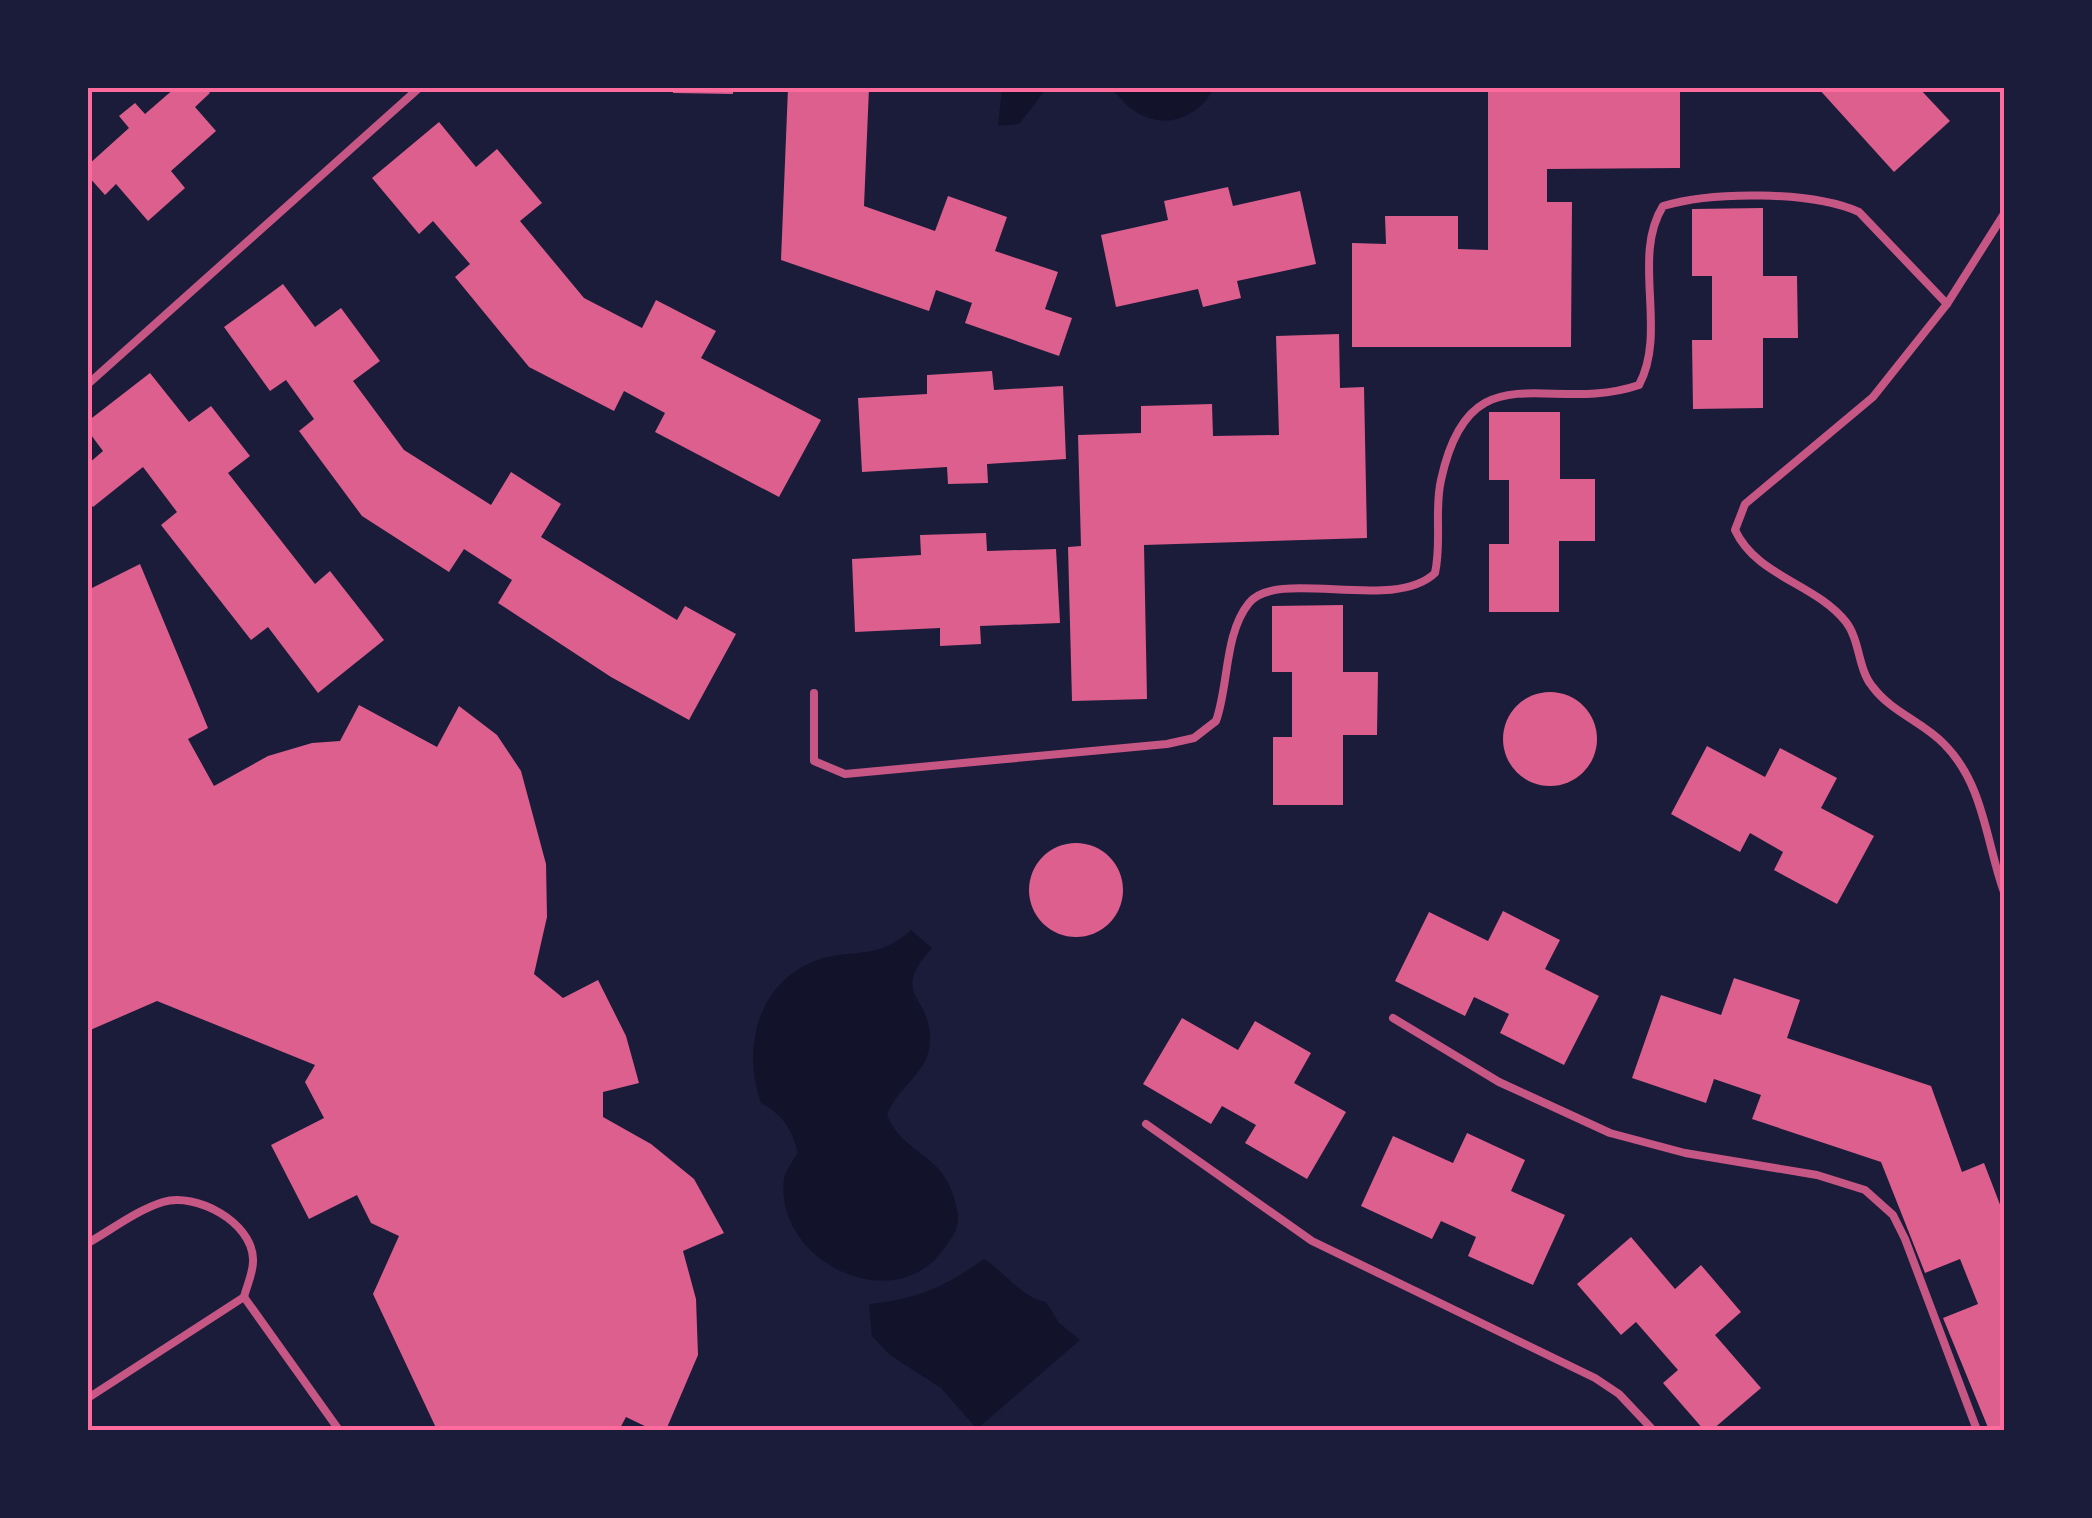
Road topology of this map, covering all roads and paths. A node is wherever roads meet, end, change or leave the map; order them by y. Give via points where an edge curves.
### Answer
1 (419, 88) edge
2 (2004, 214) edge
3 (1948, 304) junction
4 (88, 384) edge
5 (814, 693) dead end
6 (2004, 892) edge
7 (1392, 1018) dead end
8 (1146, 1124) dead end
9 (88, 1244) edge
10 (244, 1297) junction
11 (88, 1398) edge
12 (339, 1430) edge
13 (1654, 1430) edge
14 (1977, 1430) edge

1 - 4 lane
2 - 3 lane
3 - 5 lane via 1859,212 1840,203 1706,198 1662,206 1652,230 1649,360 1640,385 1500,396 1472,408 1458,424 1440,484 1435,573 1424,583 1394,590 1278,589 1250,602 1233,640 1216,721 1194,738 844,774 814,761
3 - 6 lane via 1873,397 1745,504 1735,530 1760,564 1803,587 1847,623 1869,683 1897,713 1944,743 1977,792
7 - 14 lane via 1499,1082 1610,1133 1865,1190 1894,1215
8 - 13 lane via 1312,1241 1594,1378
9 - 10 lane via 165,1201 195,1201 227,1220 250,1247 254,1260
10 - 11 lane
10 - 12 lane

